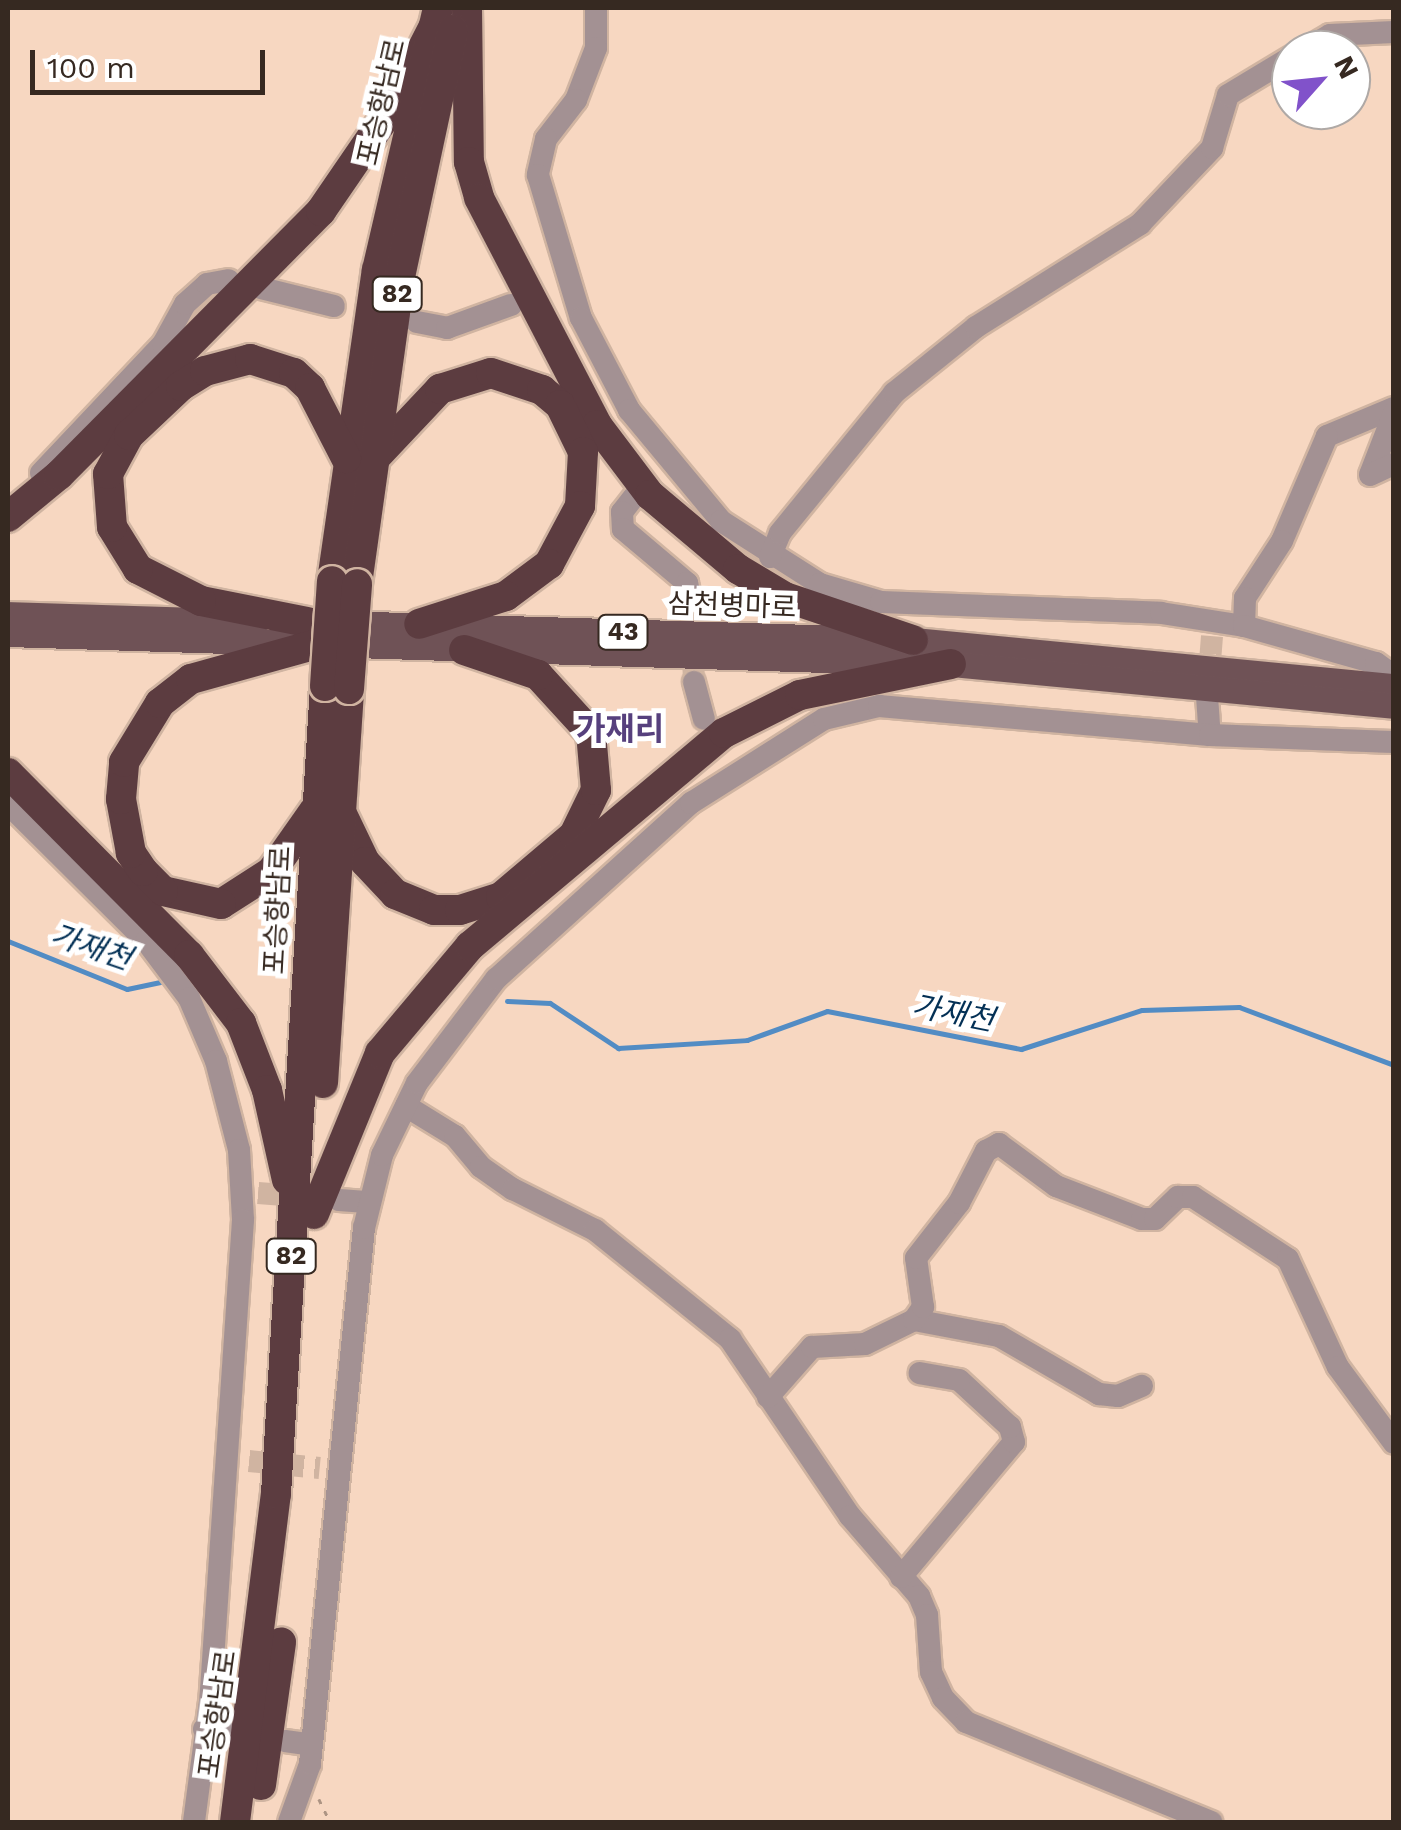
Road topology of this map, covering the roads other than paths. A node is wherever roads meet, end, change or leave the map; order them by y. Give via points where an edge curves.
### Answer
1 (459, 8) edge
2 (467, 8) edge
3 (596, 8) edge
4 (436, 18) edge
5 (1271, 70) edge
6 (229, 280) dead end
7 (261, 288) dead end
8 (511, 305) dead end
9 (334, 306) dead end
10 (418, 322) dead end
11 (1394, 411) edge
12 (359, 459) junction
13 (1394, 464) edge
14 (8, 498) edge
15 (633, 498) dead end
16 (8, 517) edge
17 (770, 557) junction
18 (691, 600) tunnel mouth
19 (8, 614) edge
20 (419, 624) junction
21 (1244, 626) junction
22 (311, 633) junction
23 (8, 634) edge
24 (914, 640) junction
25 (464, 650) junction
26 (951, 664) junction
27 (1394, 676) edge
28 (694, 682) tunnel mouth
29 (1394, 686) edge
30 (1207, 696) tunnel mouth
31 (1394, 706) edge
32 (704, 719) dead end
33 (1210, 735) junction
34 (1394, 742) edge
35 (8, 773) edge
36 (8, 804) edge
37 (328, 809) junction
38 (406, 1106) junction
39 (370, 1202) junction
40 (316, 1208) junction
41 (914, 1320) junction
42 (920, 1373) dead end
43 (1142, 1386) dead end
44 (768, 1396) junction
45 (1394, 1443) edge
46 (225, 1459) junction
47 (249, 1461) tunnel mouth
48 (901, 1577) junction
49 (204, 1728) junction
50 (230, 1734) dead end
51 (285, 1741) dead end
52 (312, 1745) junction
53 (194, 1822) edge
54 (236, 1822) edge
55 (255, 1822) edge
56 (289, 1822) edge
57 (1210, 1822) edge

1 - 12 highway, 포승향남로 / 82
2 - 24 highway via 469,162 479,198 597,425 650,495 738,569 785,596
3 - 17 street via 596,48 576,100 546,139 538,175 560,279 628,410 661,458 722,521
4 - 12 highway, 포승향남로 / 82 via 378,270
4 - 16 highway via 393,106 322,211 60,475
5 - 17 street via 1228,95 1212,148 1140,224 976,327 894,393 780,534
6 - 14 street via 208,284 185,304 163,344 41,473
7 - 9 street
8 - 10 street via 447,328
11 - 13 street via 1370,475
11 - 21 street via 1328,436 1282,542 1245,598
12 - 20 highway via 440,389 491,373 517,377 551,398 583,452 580,506 549,564 506,596
12 - 22 highway via 294,372 250,359 205,370 181,386 129,436 108,474 112,527 138,569 201,601
12 - 37 highway, 포승향남로 / 82, bridge
15 - 18 street via 622,512 623,528 688,583
17 - 21 street via 820,584 881,602 1161,613 1212,628
19 - 22 main road, 삼천병마로 / 43
20 - 22 main road, 삼천병마로 / 43
20 - 24 main road, 삼천병마로 / 43
21 - 27 street via 1376,662
22 - 23 main road, 삼천병마로 / 43
22 - 25 main road, 삼천병마로 / 43
22 - 37 highway via 191,679 160,704 124,762 120,799 132,853 143,871 163,891 220,904 271,872
24 - 29 main road, 삼천병마로 / 43
25 - 26 main road, 삼천병마로 / 43
25 - 37 highway via 538,675 591,734 596,790 574,835 500,896 460,910 434,910 395,894
26 - 31 main road, 삼천병마로 / 43
26 - 40 highway via 800,695 724,733 470,946 380,1053
28 - 32 street
30 - 33 street
33 - 34 street
33 - 38 street via 878,706 824,720 727,765 496,979
35 - 40 highway via 188,955 241,1023
36 - 46 street via 146,942 189,998 216,1061 250,1192
37 - 40 highway, 포승향남로 / 82
38 - 39 street via 382,1155
38 - 44 street via 456,1136 481,1167 512,1189 595,1230 712,1322
39 - 40 street
39 - 52 street via 330,1469
40 - 54 highway, 포승향남로 / 82
40 - 55 highway, 포승향남로 / 82 via 292,1529
41 - 43 street via 999,1336 1100,1394 1118,1396
41 - 44 street via 865,1344 812,1346
41 - 45 street via 923,1307 916,1258 959,1203 986,1151 999,1144 1056,1186 1142,1219 1155,1220 1178,1197 1193,1197 1288,1259 1338,1368
42 - 48 street via 959,1380 1010,1427 1014,1442
44 - 48 street
46 - 47 street
46 - 49 street
48 - 57 street via 927,1615 932,1672 943,1698 966,1722
49 - 50 street
49 - 53 street
51 - 52 street
52 - 56 street

